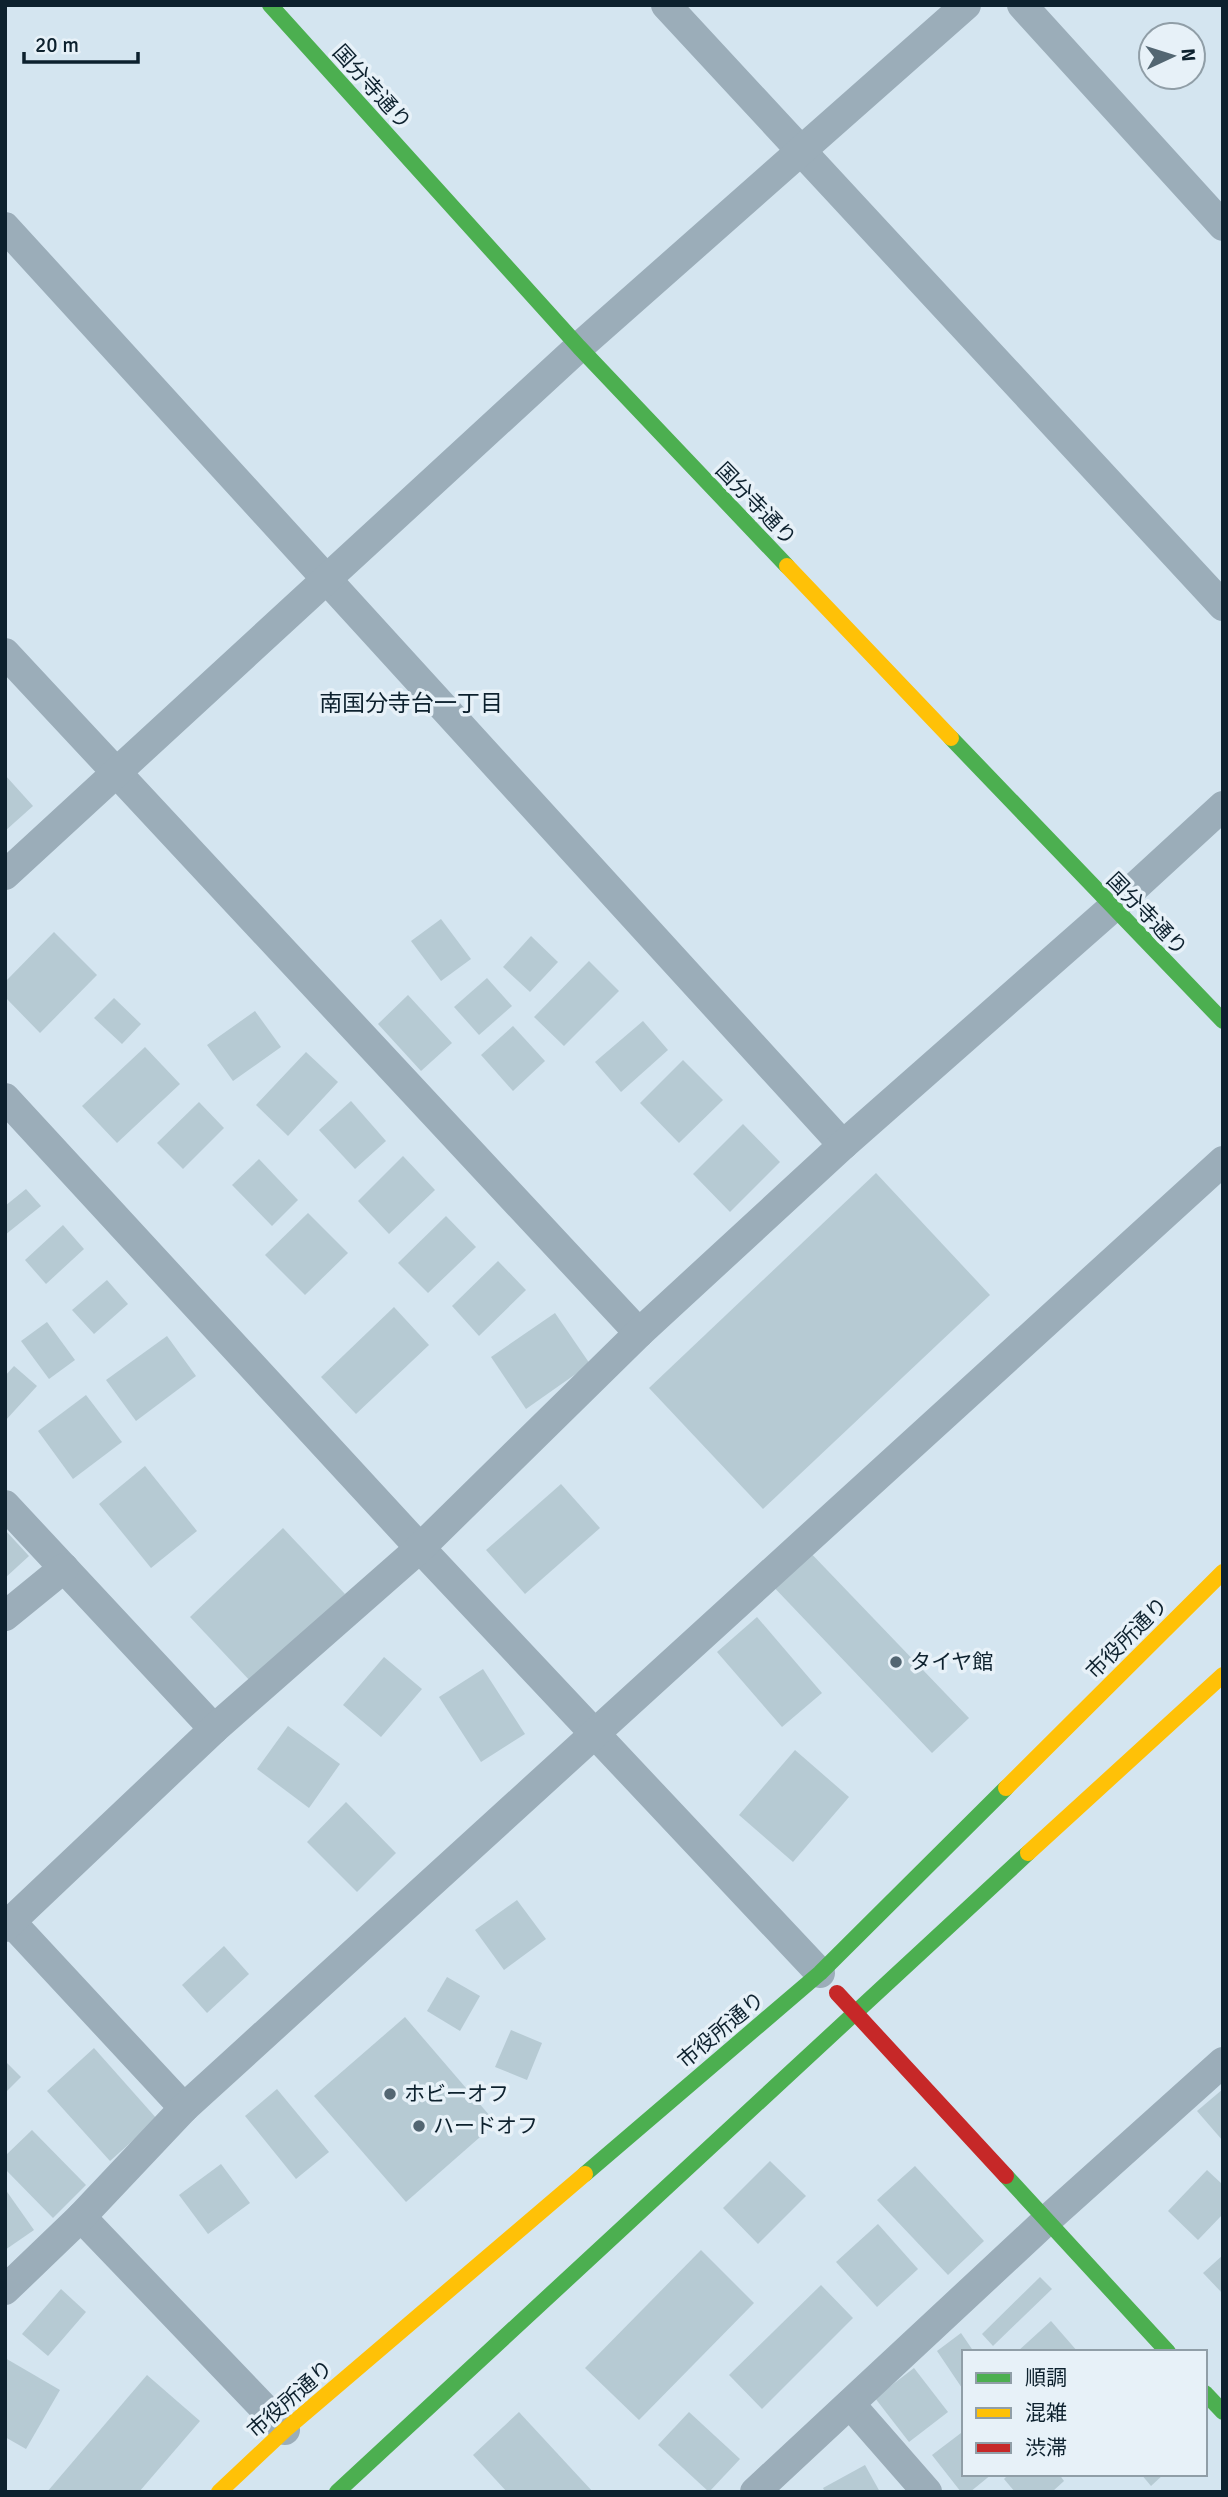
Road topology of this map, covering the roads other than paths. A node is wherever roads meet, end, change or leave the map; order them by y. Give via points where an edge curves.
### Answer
1 (270, 5) edge
2 (666, 5) edge
3 (967, 5) edge
4 (1022, 5) edge
5 (802, 150) junction
6 (1223, 226) edge
7 (5, 227) edge
8 (579, 347) junction
9 (326, 579) junction
10 (1223, 606) edge
11 (5, 653) edge
12 (117, 773) junction
13 (1223, 806) edge
14 (5, 875) edge
15 (1112, 908) junction
16 (1223, 1021) edge
17 (5, 1098) edge
18 (843, 1145) junction
19 (1223, 1161) edge
20 (639, 1333) junction
21 (5, 1505) edge
22 (420, 1548) junction
23 (64, 1568) junction
24 (1223, 1572) edge
25 (5, 1616) edge
26 (1223, 1675) edge
27 (214, 1729) junction
28 (594, 1732) junction
29 (8, 1925) edge
30 (820, 1973) junction
31 (855, 2011) junction
32 (1223, 2062) edge
33 (184, 2108) junction
34 (82, 2217) junction
35 (1047, 2220) junction
36 (5, 2290) edge
37 (1166, 2350) edge
38 (850, 2404) junction
39 (285, 2430) junction
40 (339, 2491) edge
41 (219, 2492) edge
42 (755, 2492) edge
43 (927, 2492) edge

1 - 8 street, 国分寺通り
2 - 5 street
3 - 5 street
4 - 6 street
5 - 8 street
5 - 10 street
7 - 9 street
8 - 9 street
8 - 15 street, 国分寺通り
9 - 12 street
9 - 18 street
11 - 12 street
12 - 14 street
12 - 20 street
13 - 15 street
15 - 16 street, 国分寺通り
15 - 18 street
17 - 22 street
18 - 20 street
19 - 28 street
20 - 22 street
21 - 23 street
22 - 27 street
22 - 28 street
23 - 25 street
23 - 27 street
24 - 30 street, 市役所通り
26 - 31 street
27 - 29 street
28 - 30 street
28 - 33 street
29 - 33 street
30 - 31 street
30 - 39 street, 市役所通り
31 - 35 street
31 - 40 street
32 - 35 street
33 - 34 street
34 - 36 street
34 - 39 street
35 - 37 street
35 - 38 street
38 - 42 street
38 - 43 street
39 - 41 street, 市役所通り

